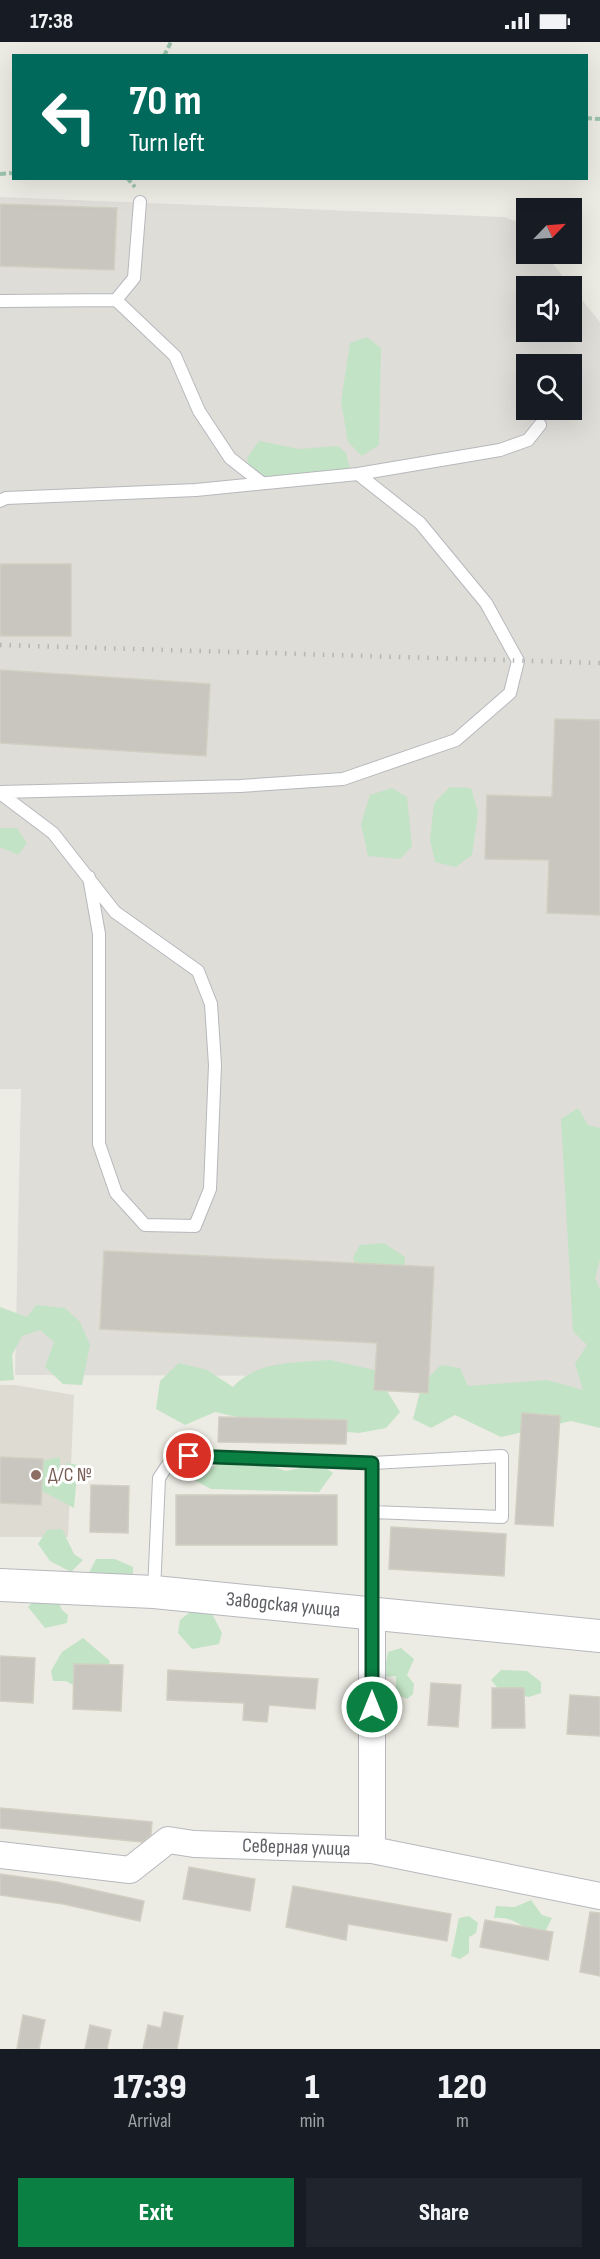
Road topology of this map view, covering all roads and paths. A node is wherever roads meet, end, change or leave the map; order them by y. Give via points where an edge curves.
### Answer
1 (140, 202) dead end
2 (116, 300) junction
3 (0, 301) edge
4 (540, 425) dead end
5 (358, 474) junction
6 (262, 483) junction
7 (0, 501) edge
8 (0, 793) edge
9 (89, 878) junction
10 (372, 1463) junction
11 (372, 1512) junction
12 (0, 1585) edge
13 (154, 1592) junction
14 (372, 1611) junction
15 (600, 1636) edge
16 (372, 1850) junction
17 (0, 1855) edge
18 (600, 1896) edge

1 - 2 lane via 134,278
2 - 3 lane
2 - 6 lane via 175,356 199,411 230,458
4 - 5 lane via 528,440 500,450
5 - 6 lane
5 - 8 lane via 420,523 486,603 518,661 510,693 456,740 343,779
6 - 7 lane
8 - 9 lane via 53,833
9 - 9 lane via 99,934 99,1144 116,1193 145,1225 195,1226 210,1189 215,1065 211,1004 198,971 115,912
10 - 11 lane
10 - 11 lane via 502,1456 502,1517
10 - 13 lane via 189,1456 169,1463 159,1478
11 - 14 lane
12 - 13 street, Заводская улица
13 - 14 street, Заводская улица
14 - 15 street, Заводская улица
14 - 16 street
16 - 17 street, Северная улица via 168,1840 130,1870
16 - 18 street, Северная улица

